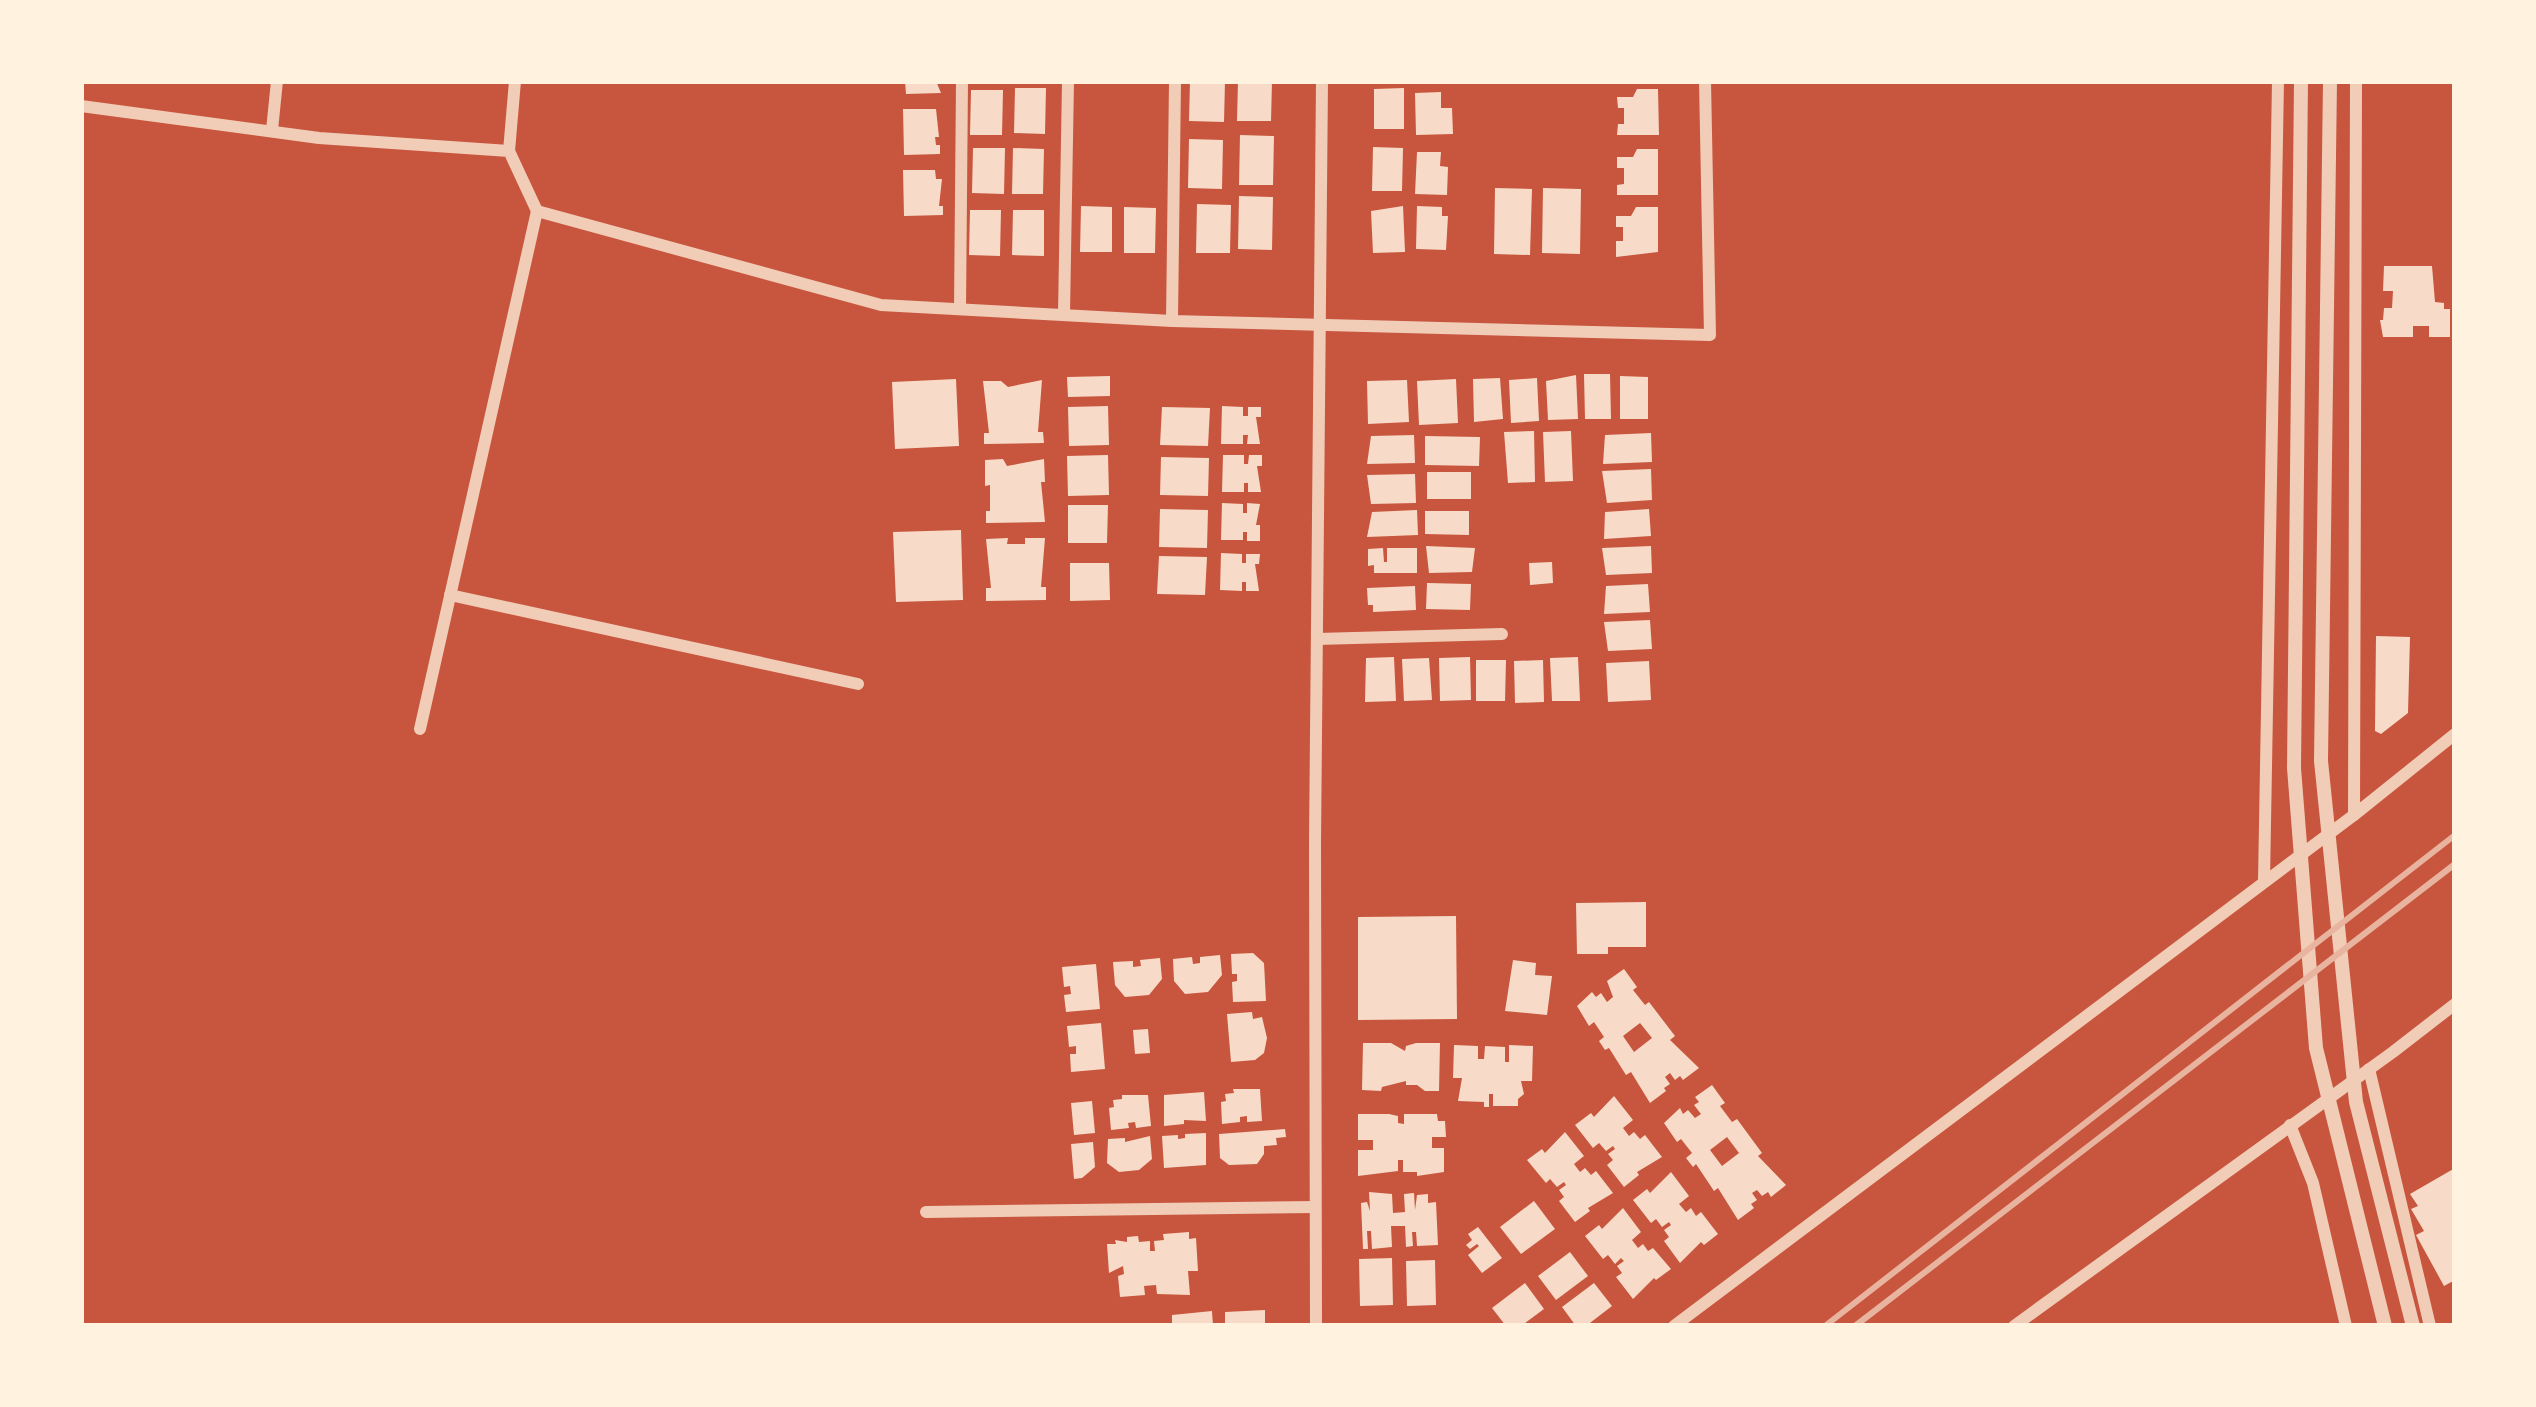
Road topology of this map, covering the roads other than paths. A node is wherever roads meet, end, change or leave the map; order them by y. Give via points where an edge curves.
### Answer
1 (277, 81) edge
2 (515, 81) edge
3 (962, 81) edge
4 (1068, 81) edge
5 (1175, 81) edge
6 (1322, 81) edge
7 (1706, 81) edge
8 (2278, 81) edge
9 (2301, 81) edge
10 (2330, 81) edge
11 (2356, 81) edge
12 (81, 106) edge
13 (272, 130) junction
14 (509, 152) junction
15 (537, 211) junction
16 (960, 309) junction
17 (1064, 314) junction
18 (1172, 321) junction
19 (1321, 322) junction
20 (450, 595) junction
21 (1502, 634) dead end
22 (1317, 639) junction
23 (858, 684) dead end
24 (420, 729) dead end
25 (2455, 734) edge
26 (2354, 815) junction
27 (2264, 880) junction
28 (2455, 1004) edge
29 (2369, 1069) junction
30 (2290, 1125) junction
31 (1315, 1207) junction
32 (926, 1212) dead end
33 (1316, 1326) edge
34 (1674, 1326) edge
35 (2014, 1326) edge
36 (2346, 1326) edge
37 (2385, 1326) edge
38 (2413, 1326) edge
39 (2430, 1326) edge

1 - 13 street
2 - 14 street
3 - 16 street
4 - 17 street
5 - 18 street
6 - 19 street
7 - 19 street via 1710,335
8 - 27 street
9 - 37 street via 2294,768 2316,1048
10 - 38 street via 2321,761 2356,1102
11 - 26 street
12 - 13 street
13 - 14 street
14 - 15 street
15 - 16 street via 881,305
15 - 20 street
16 - 17 street
17 - 18 street
18 - 19 street
19 - 22 street
20 - 23 street
20 - 24 street
21 - 22 street
22 - 31 street
25 - 26 street
26 - 27 street
27 - 34 street
28 - 29 street
29 - 30 street
29 - 39 street
30 - 35 street
30 - 36 street via 2313,1183
31 - 32 street
31 - 33 street

